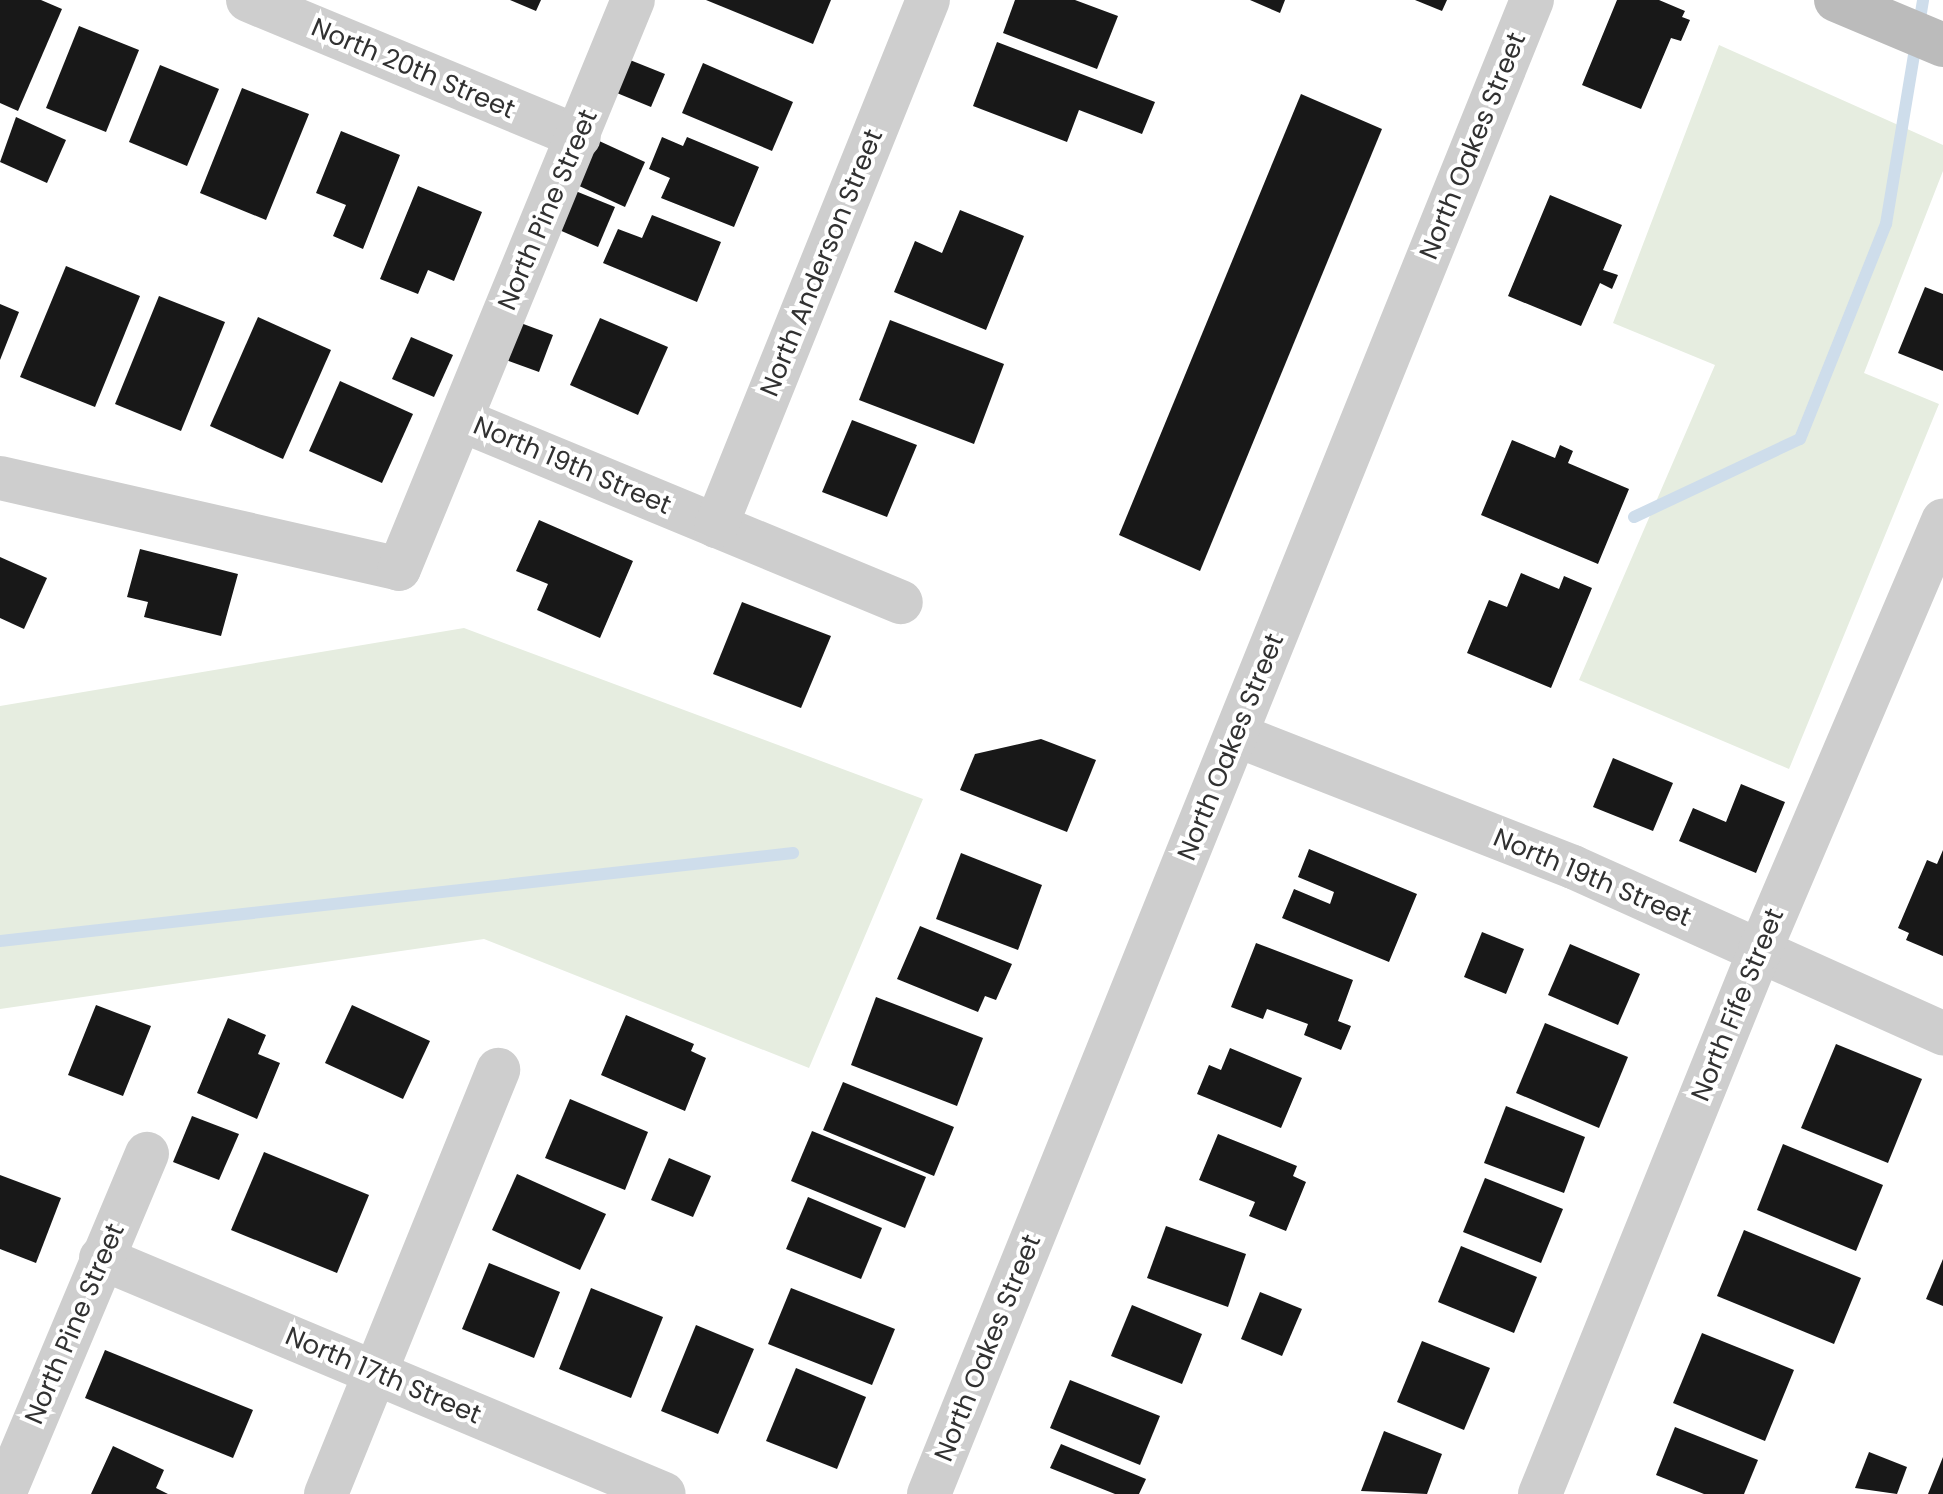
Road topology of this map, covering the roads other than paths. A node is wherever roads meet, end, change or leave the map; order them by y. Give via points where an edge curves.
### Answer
1 (248, 0) edge
2 (633, 0) edge
3 (928, 0) edge
4 (1532, 0) edge
5 (1836, 0) edge
6 (1943, 45) edge
7 (579, 137) junction
8 (461, 420) junction
9 (0, 478) edge
10 (1943, 520) edge
11 (716, 526) junction
12 (901, 602) dead end
13 (1236, 735) junction
14 (1760, 950) junction
15 (1943, 1033) edge
16 (498, 1070) dead end
17 (147, 1154) dead end
18 (101, 1258) junction
19 (376, 1372) junction
20 (4, 1494) edge
21 (326, 1494) edge
22 (664, 1494) edge
23 (929, 1494) edge
24 (1540, 1494) edge

1 - 7 street, North 20th Street
2 - 7 street, North Pine Street
3 - 11 street, North Anderson Street
4 - 13 street, North Oakes Street
5 - 6 main road
7 - 8 street, North Pine Street
8 - 9 street, North 19th Street via 399,569
8 - 11 street, North 19th Street
10 - 14 street, North Fife Street
11 - 12 street, North 19th Street
13 - 14 street, North 19th Street via 1573,867
13 - 23 street, North Oakes Street
14 - 15 street, North 19th Street
14 - 24 street, North Fife Street
16 - 19 street
17 - 18 street, North Pine Street
18 - 19 street, North 17th Street
18 - 20 street, North Pine Street
19 - 21 street
19 - 22 street, North 17th Street

